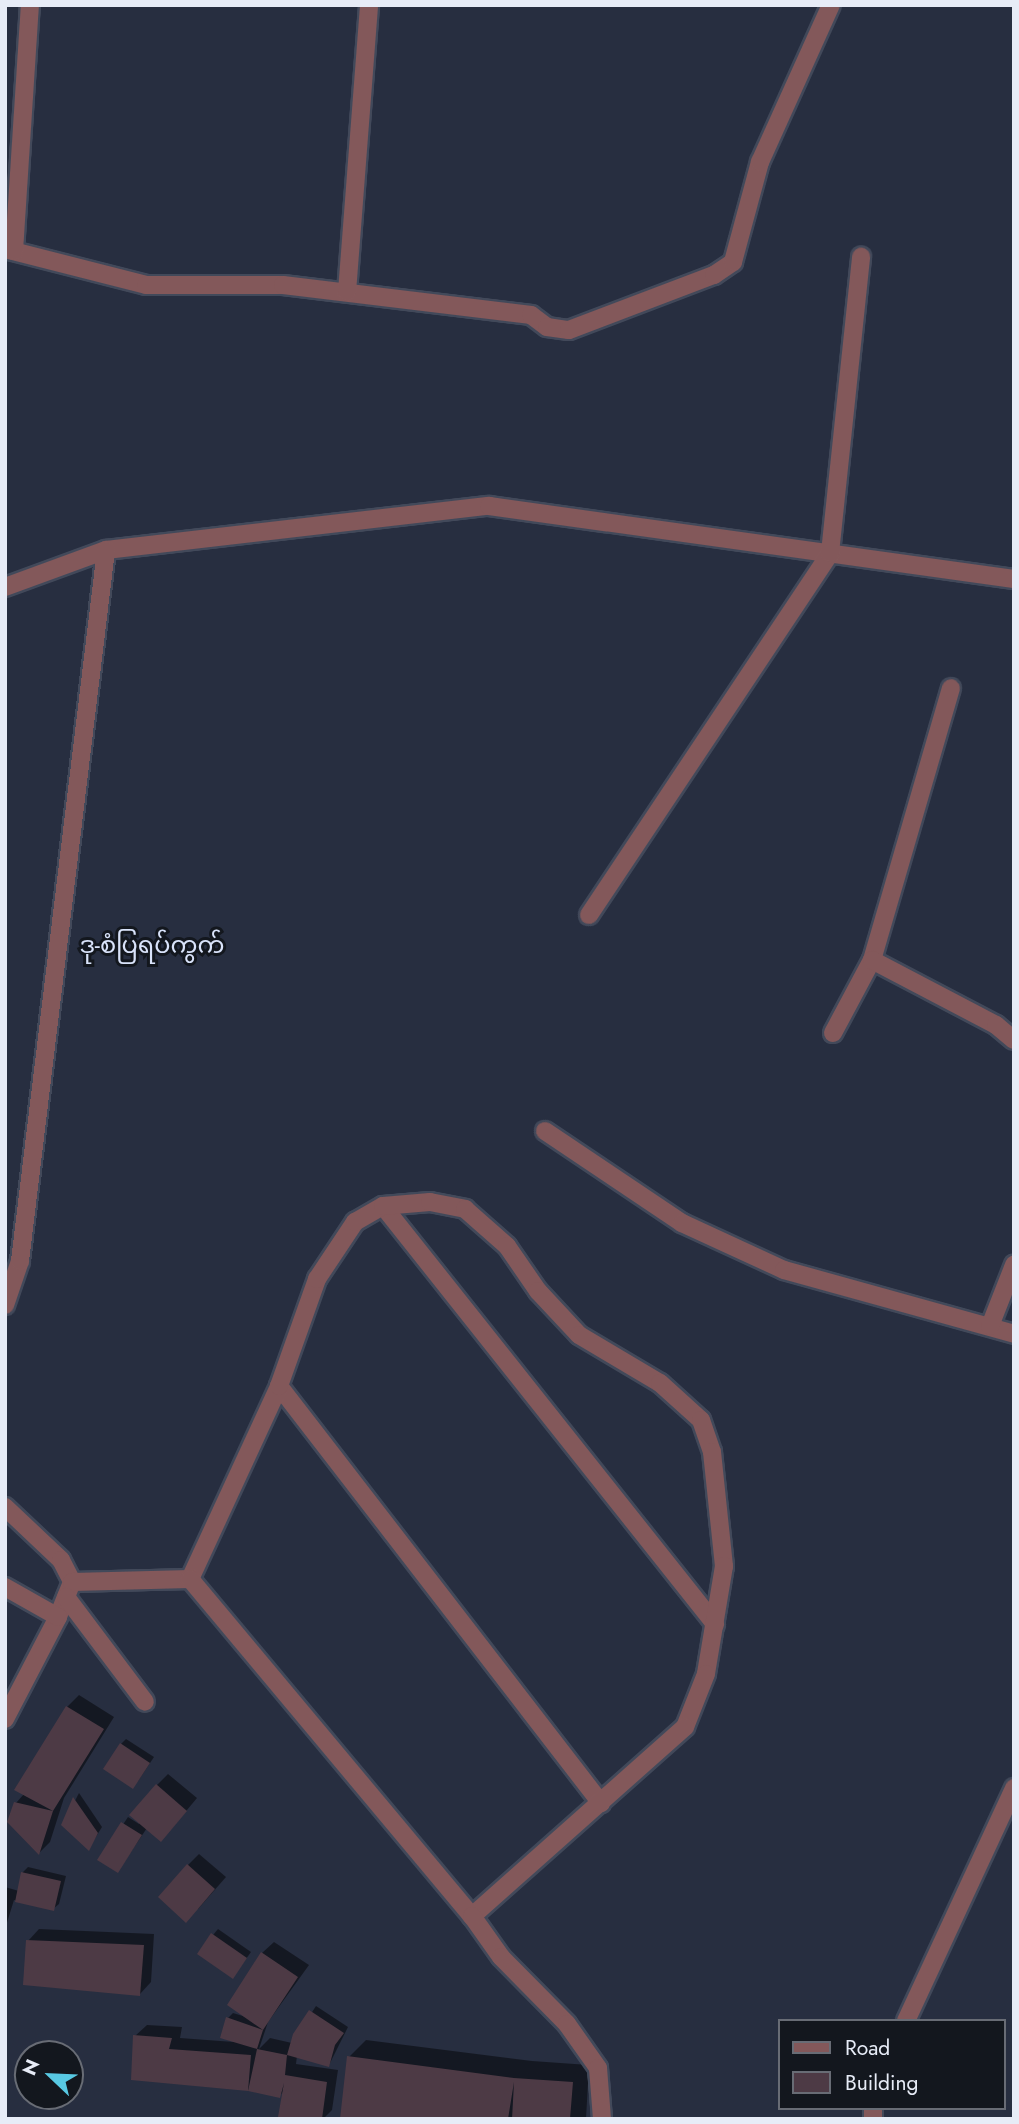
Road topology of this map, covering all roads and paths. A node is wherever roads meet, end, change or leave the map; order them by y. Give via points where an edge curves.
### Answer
1 (30, 5) edge
2 (369, 5) edge
3 (831, 5) edge
4 (10, 250) edge
5 (861, 257) dead end
6 (347, 292) junction
7 (106, 550) junction
8 (830, 554) junction
9 (1014, 579) edge
10 (5, 587) edge
11 (951, 688) dead end
12 (589, 915) dead end
13 (872, 960) junction
14 (833, 1033) dead end
15 (1014, 1040) edge
16 (545, 1131) dead end
17 (383, 1206) junction
18 (1014, 1265) edge
19 (5, 1305) edge
20 (990, 1326) junction
21 (1014, 1334) edge
22 (279, 1386) junction
23 (5, 1507) edge
24 (190, 1579) junction
25 (5, 1587) edge
26 (69, 1589) junction
27 (58, 1617) junction
28 (715, 1624) junction
29 (145, 1702) dead end
30 (5, 1719) edge
31 (1014, 1788) edge
32 (601, 1803) junction
33 (472, 1916) junction
34 (907, 2019) edge
35 (603, 2119) edge

1 - 4 street
2 - 6 street
3 - 6 street via 760,162 733,262 714,275 569,330 547,327 531,315
4 - 6 street via 146,285 283,285
5 - 8 street
7 - 8 street via 489,506
7 - 10 street
7 - 19 street via 20,1261
8 - 9 street
8 - 12 street
11 - 13 street
13 - 14 street
13 - 15 street
16 - 20 street via 682,1223 783,1270
17 - 22 street via 355,1222 317,1279
17 - 28 street
17 - 28 street via 430,1202 465,1209 507,1246 538,1291 579,1335 660,1383 701,1420 712,1452 724,1566
18 - 20 street
20 - 21 street
22 - 24 street
22 - 32 street
23 - 26 street via 61,1560
24 - 26 street
24 - 33 street
25 - 27 street
26 - 27 street
26 - 29 street
27 - 30 street
28 - 32 street via 706,1674 685,1727
31 - 34 street
32 - 33 street
33 - 35 street via 501,1957 567,2024 598,2068

